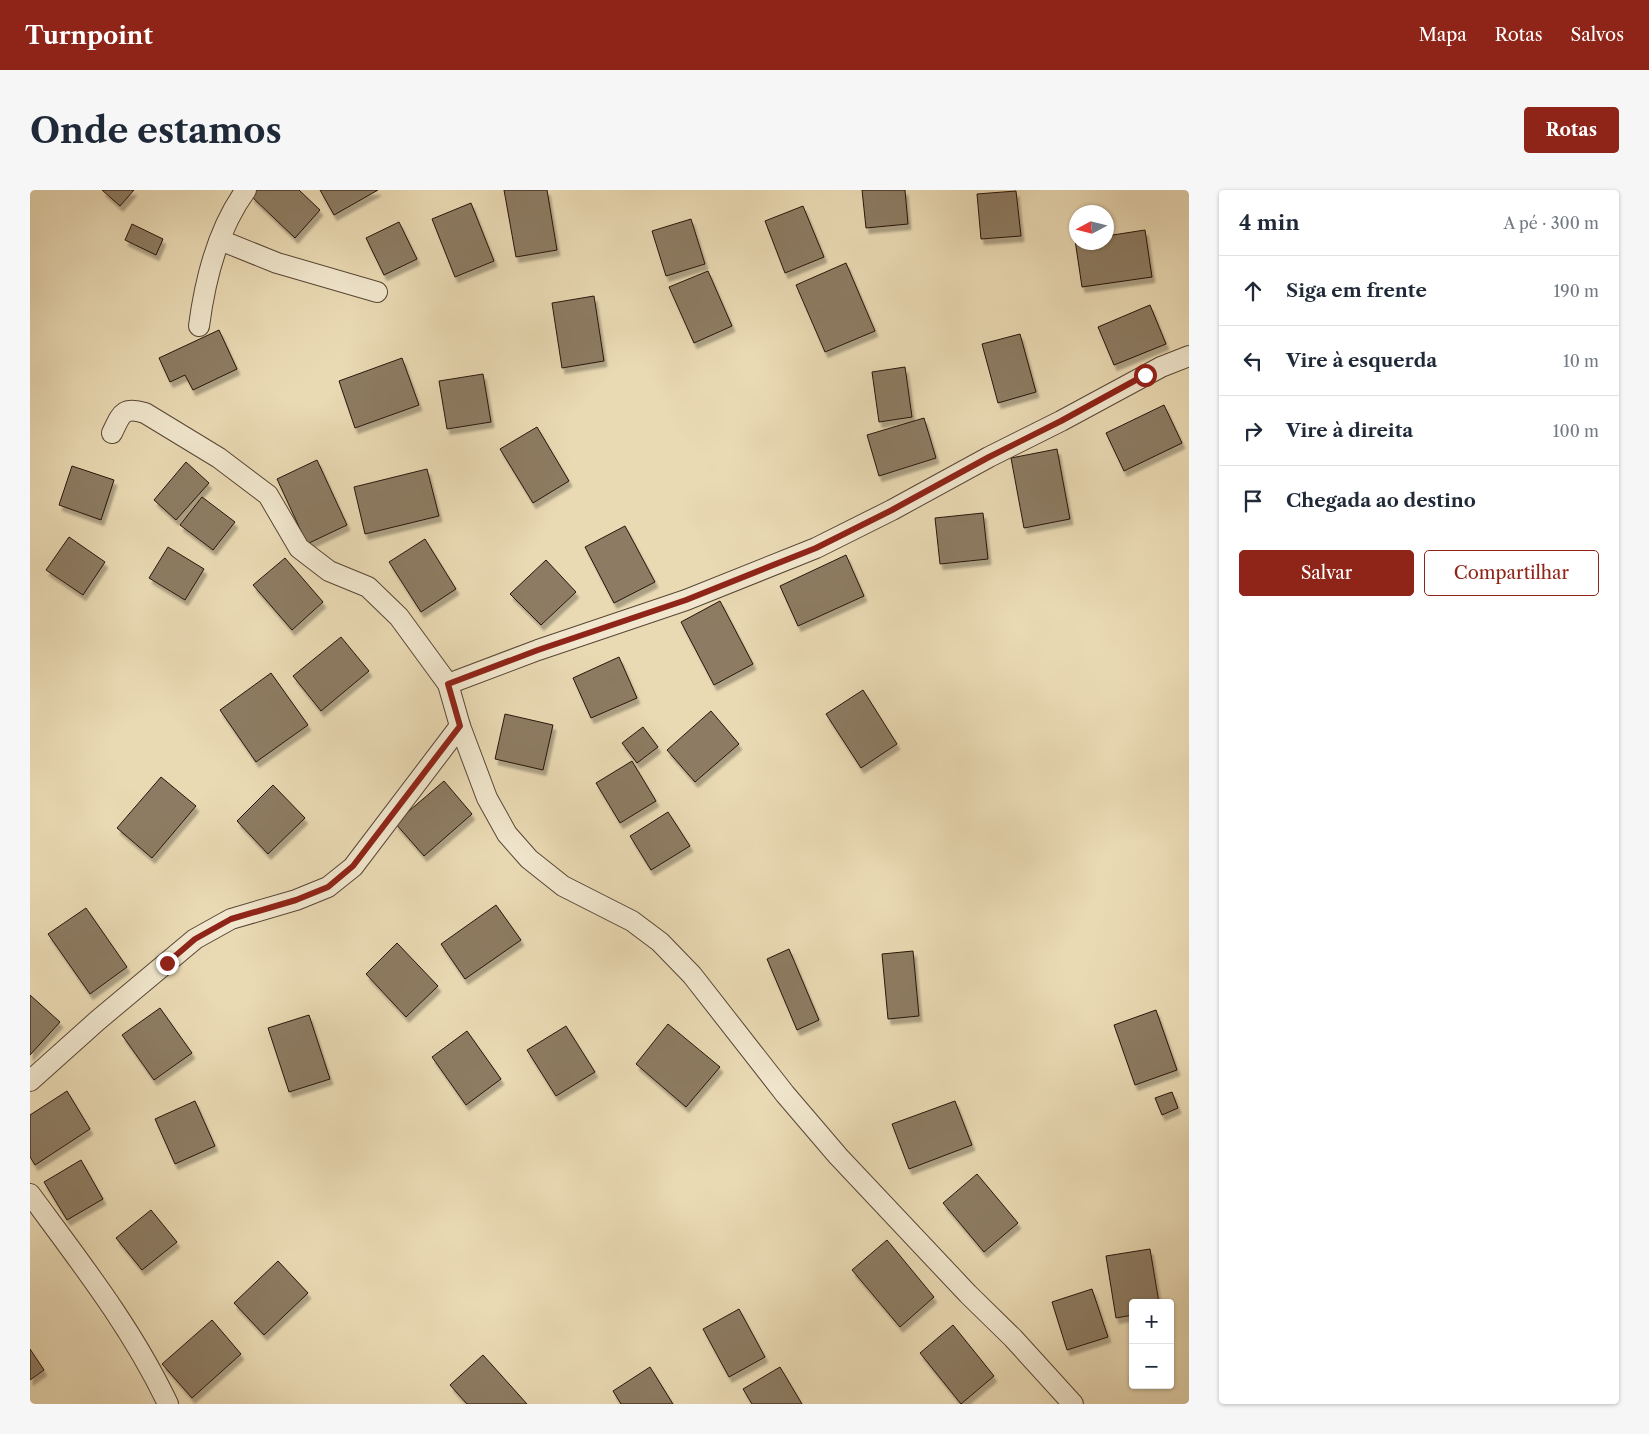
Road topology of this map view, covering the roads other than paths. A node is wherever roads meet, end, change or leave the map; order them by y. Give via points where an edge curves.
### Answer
1 (246, 190) edge
2 (220, 240) junction
3 (377, 292) dead end
4 (199, 326) dead end
5 (1189, 356) edge
6 (112, 433) dead end
7 (448, 684) junction
8 (460, 726) junction
9 (30, 1081) edge
10 (30, 1194) edge
11 (168, 1404) edge
12 (1073, 1404) edge

1 - 2 street
2 - 3 street via 277,263
2 - 4 street via 210,265
5 - 7 street via 1160,367 816,548 686,600
6 - 7 street via 120,416 126,410 134,410 151,416 220,458 268,495 299,548 329,571 368,587 393,611
7 - 8 street
8 - 9 street via 353,866 328,887 231,919 195,939
8 - 12 street via 488,798 507,834 529,859 563,886 632,921 660,942 686,968 838,1156 1014,1338
10 - 11 street via 119,1316

